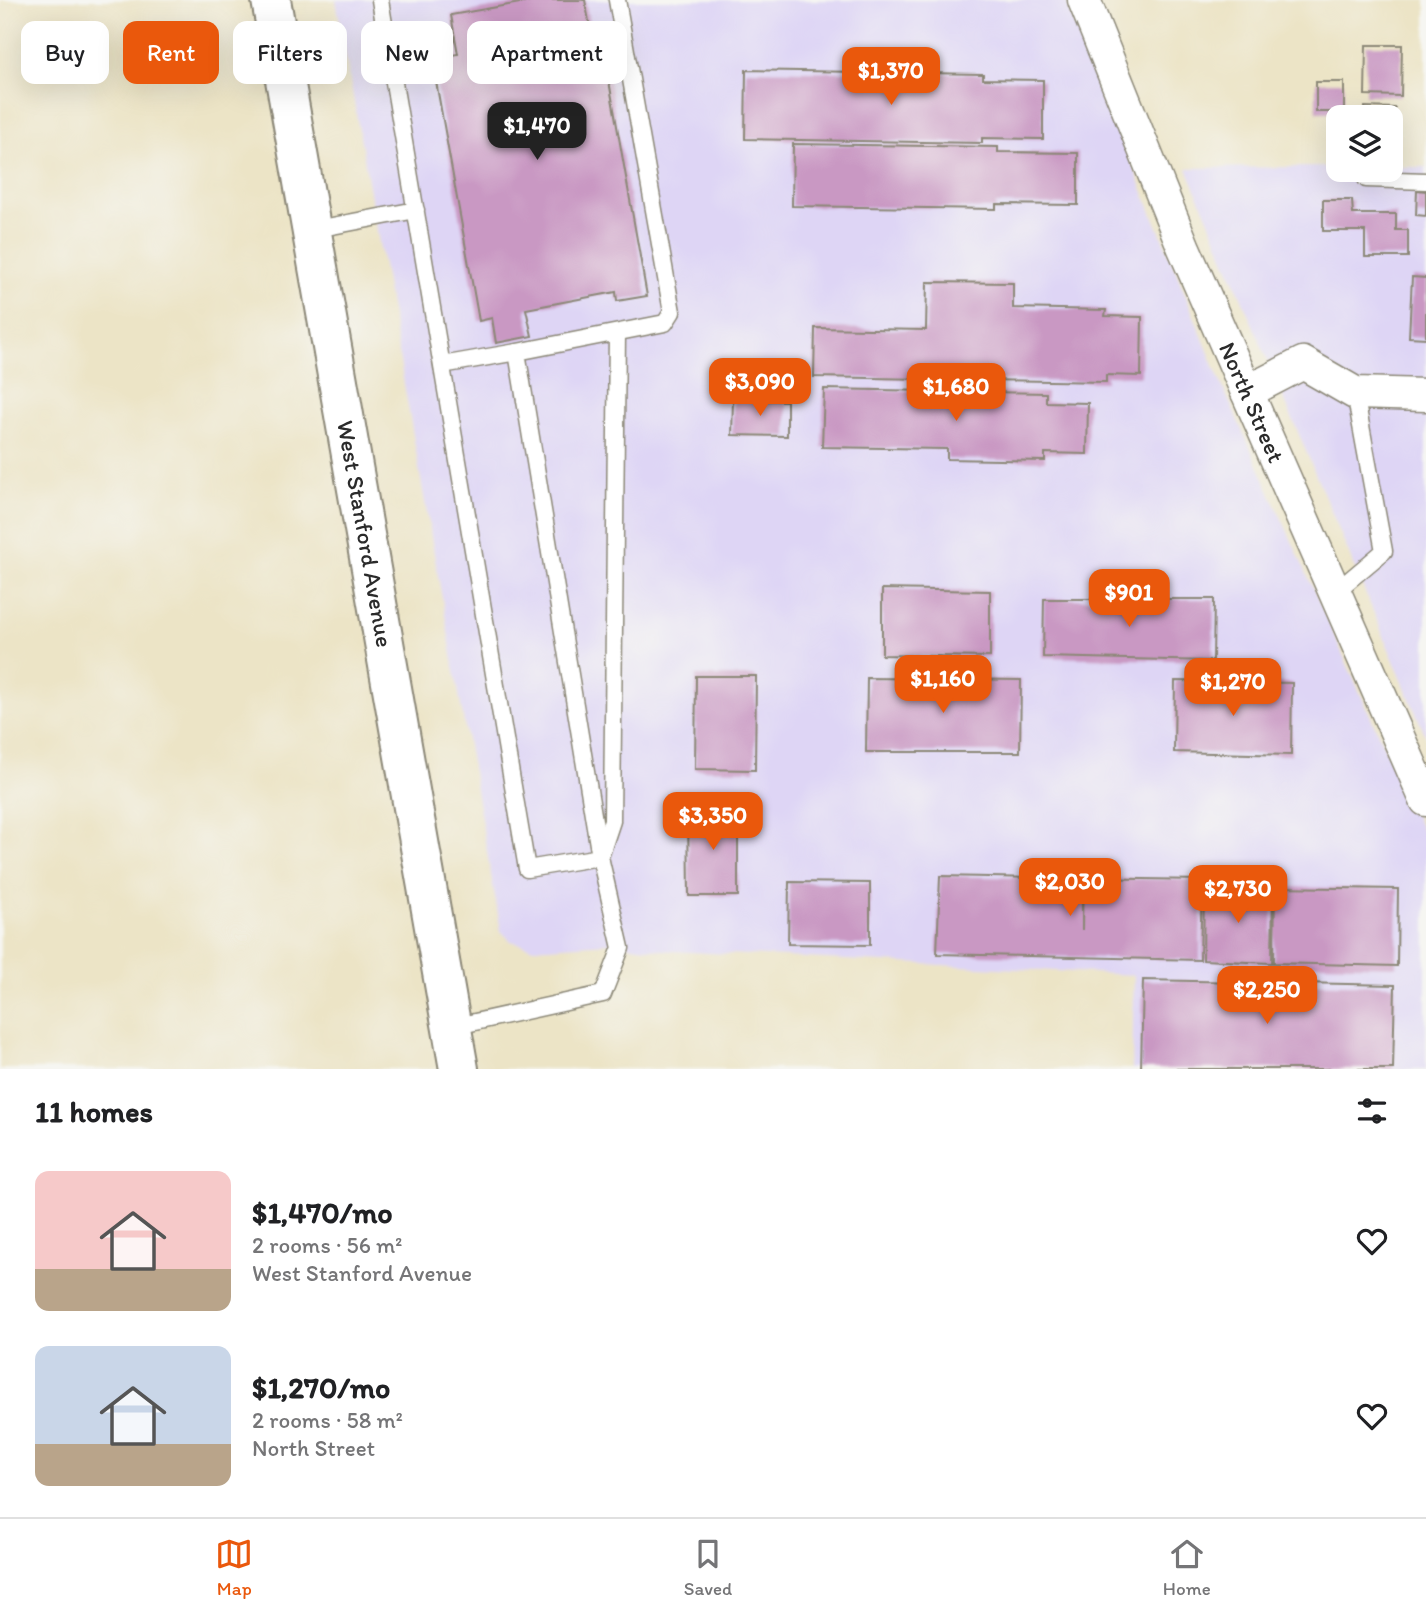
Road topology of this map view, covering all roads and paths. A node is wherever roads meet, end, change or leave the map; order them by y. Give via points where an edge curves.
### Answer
1 (271, 0) edge
2 (380, 0) edge
3 (617, 0) edge
4 (1084, 0) edge
5 (384, 21) edge
6 (395, 84) edge
7 (1403, 180) edge
8 (1426, 181) edge
9 (416, 210) junction
10 (311, 230) junction
11 (617, 333) junction
12 (517, 352) junction
13 (442, 365) junction
14 (1247, 392) junction
15 (1355, 393) junction
16 (1426, 395) edge
17 (1334, 593) junction
18 (1426, 800) edge
19 (600, 857) junction
20 (452, 1027) junction
21 (459, 1069) edge

1 - 10 main road, West Stanford Avenue
2 - 5 lane
3 - 11 lane via 672,312 665,323
4 - 14 street, North Street
6 - 9 lane
7 - 8 lane
9 - 10 lane
9 - 13 lane
10 - 20 main road, West Stanford Avenue
11 - 12 lane
11 - 19 lane via 611,821
12 - 13 lane
12 - 19 lane
13 - 19 lane via 527,869
14 - 15 street via 1303,363
14 - 17 street, North Street
15 - 16 street
15 - 17 lane via 1384,551
17 - 18 street, North Street
19 - 20 lane via 621,948 603,994
20 - 21 main road, West Stanford Avenue

